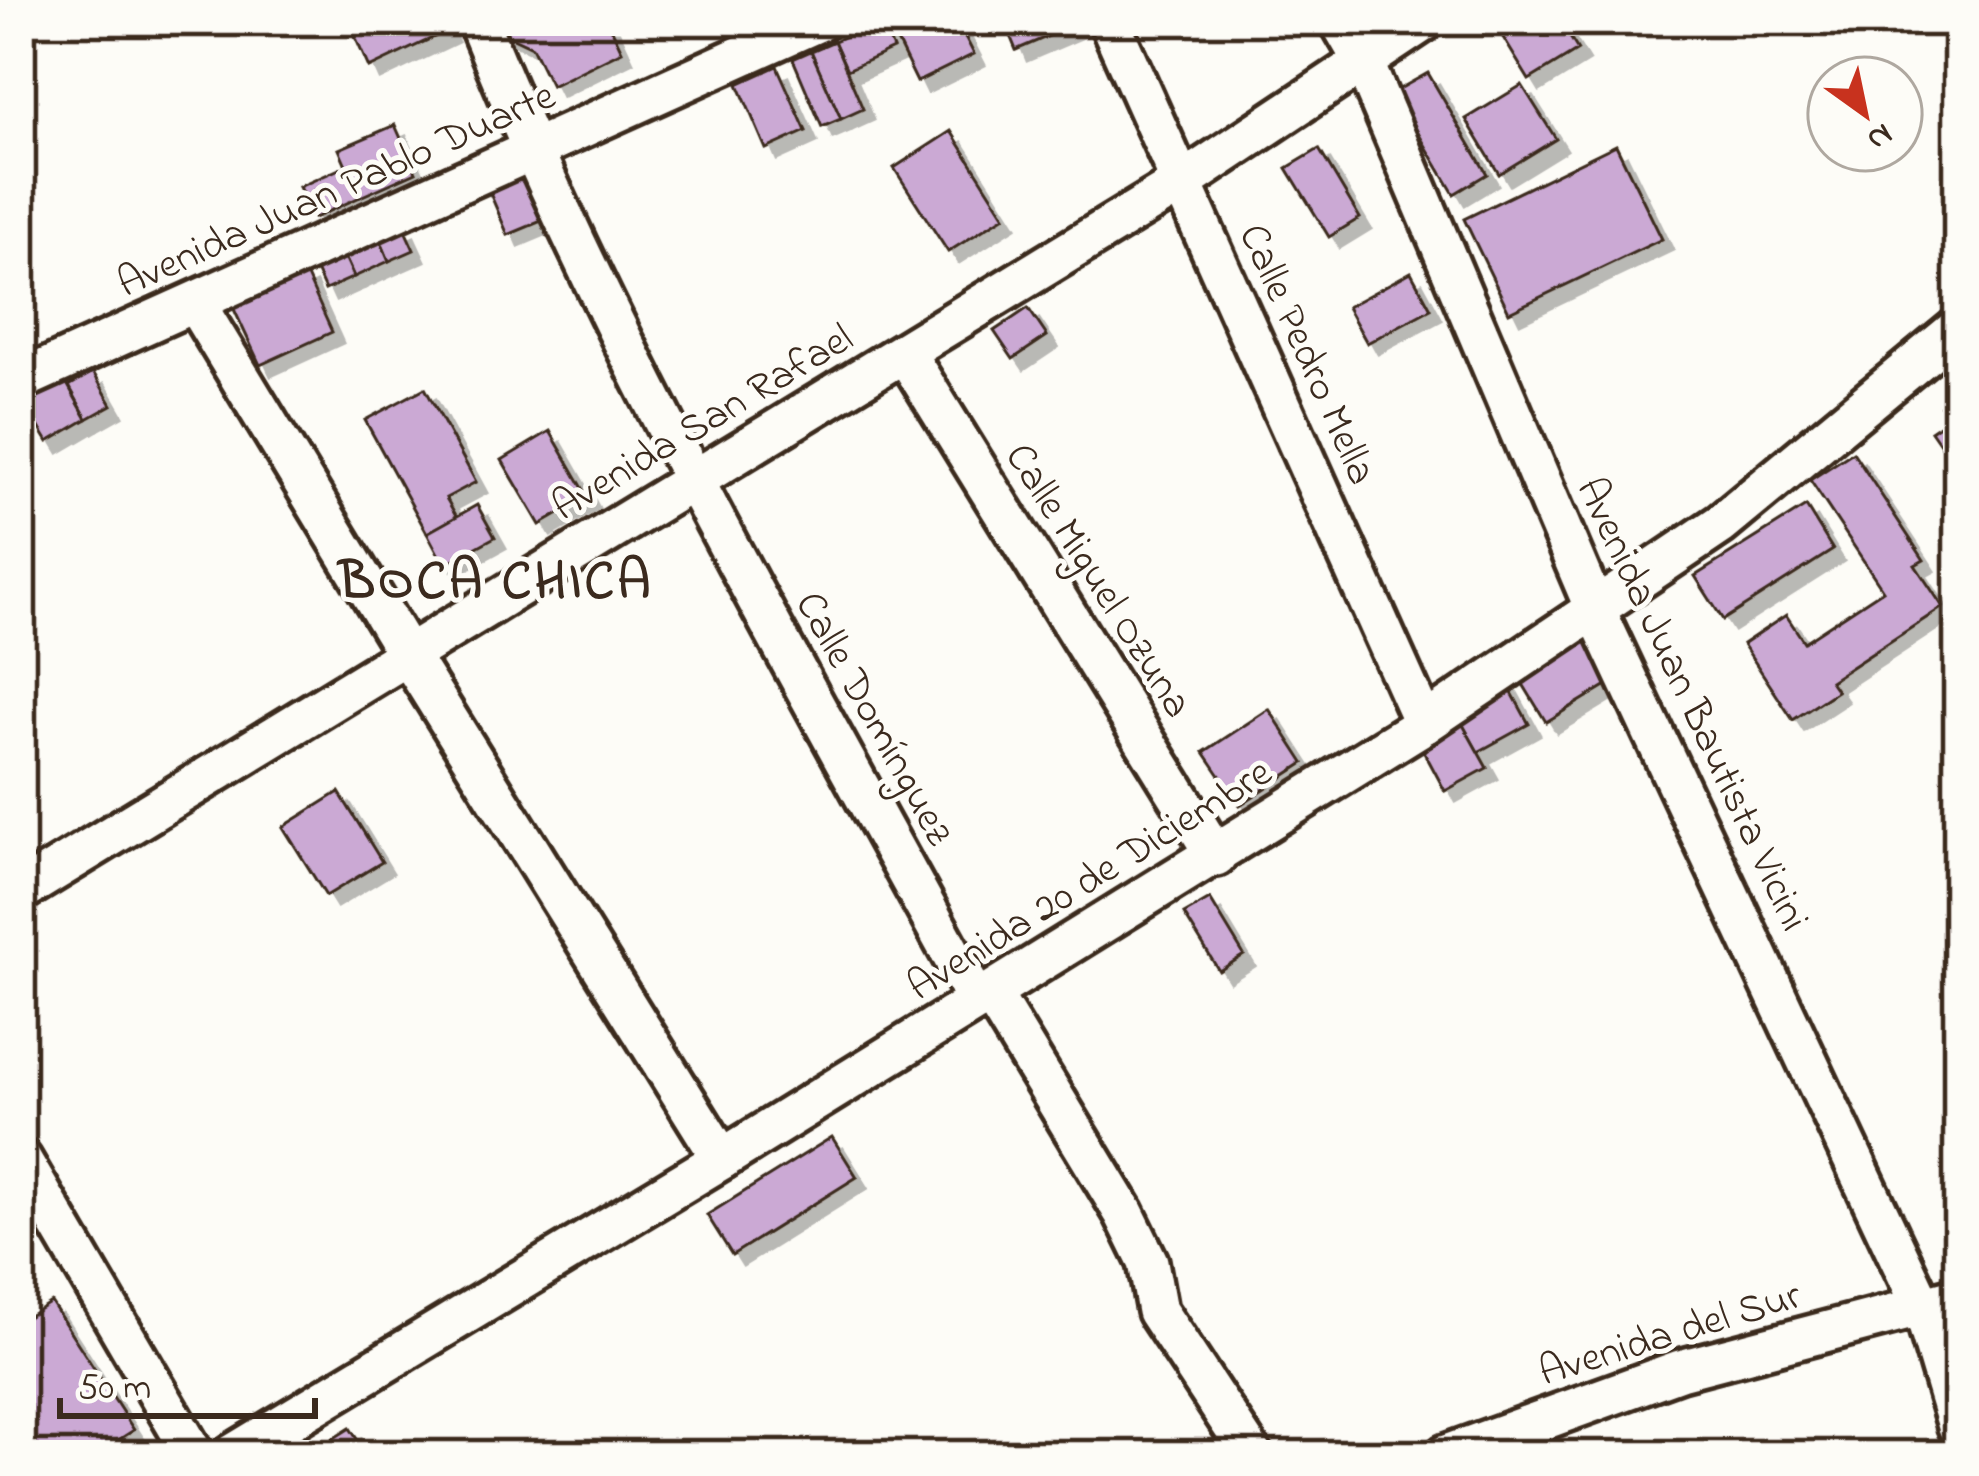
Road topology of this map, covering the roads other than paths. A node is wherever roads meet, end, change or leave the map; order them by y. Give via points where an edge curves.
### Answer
1 (478, 21) edge
2 (819, 21) edge
3 (1109, 21) edge
4 (1340, 21) edge
5 (1424, 21) edge
6 (1363, 61) junction
7 (530, 150) junction
8 (1181, 183) junction
9 (195, 303) junction
10 (1958, 328) edge
11 (905, 352) junction
12 (21, 380) edge
13 (692, 479) junction
14 (1594, 609) junction
15 (408, 655) junction
16 (1424, 724) junction
17 (1216, 856) junction
18 (21, 891) edge
19 (984, 997) junction
20 (21, 1159) edge
21 (722, 1159) junction
22 (1940, 1303) edge
23 (1958, 1426) edge
24 (194, 1455) edge
25 (232, 1455) edge
26 (1252, 1455) edge
27 (1446, 1455) edge

1 - 7 street, Calle Domínguez
2 - 7 street, Avenida Juan Pablo Duarte
3 - 8 street, Calle Pedro Mella
4 - 6 street, Avenida Juan Bautista Vicini
5 - 6 street, Avenida San Rafael
6 - 8 street, Avenida San Rafael
6 - 14 street, Avenida Juan Bautista Vicini
7 - 9 street, Avenida Juan Pablo Duarte
7 - 13 street, Calle Domínguez
8 - 11 street, Avenida San Rafael
8 - 16 street, Calle Pedro Mella
9 - 12 street, Avenida Juan Pablo Duarte
9 - 15 street
10 - 14 street, Avenida 20 de Diciembre via 1721,524
11 - 13 street, Avenida San Rafael
11 - 17 street, Calle Miguel Ozuna
13 - 15 street, Avenida San Rafael
13 - 19 street, Calle Domínguez
14 - 16 street, Avenida 20 de Diciembre
14 - 22 street, Avenida Juan Bautista Vicini
15 - 18 street, Avenida San Rafael
15 - 21 street
16 - 17 street, Avenida 20 de Diciembre
17 - 19 street, Avenida 20 de Diciembre
19 - 21 street, Avenida 20 de Diciembre
19 - 26 street, Calle Domínguez via 1124,1213 1148,1262 1157,1310
20 - 24 street
21 - 25 street, Avenida 20 de Diciembre
22 - 23 street, Avenida Juan Bautista Vicini
22 - 27 street, Avenida del Sur via 1680,1370

